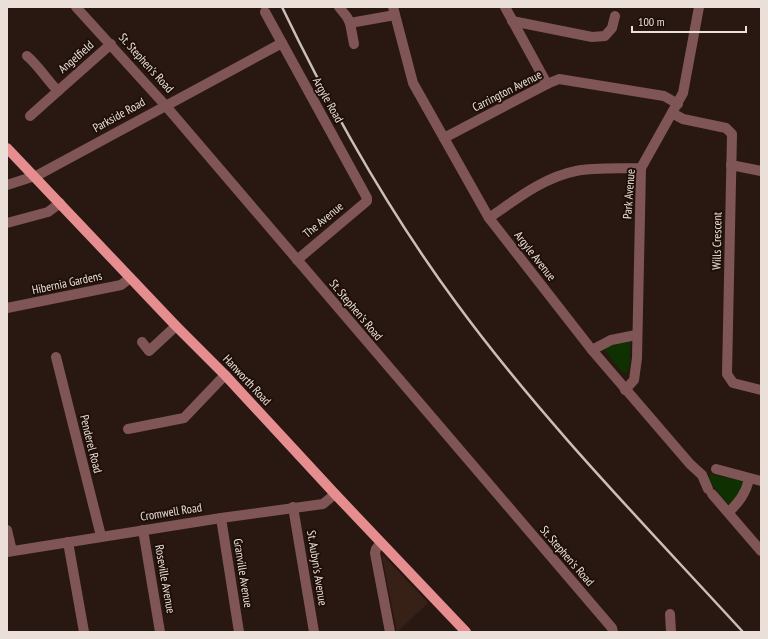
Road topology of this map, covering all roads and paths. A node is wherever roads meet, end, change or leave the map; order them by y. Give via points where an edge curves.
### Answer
1 (76, 7) edge
2 (339, 7) edge
3 (505, 7) edge
4 (699, 7) edge
5 (394, 11) edge
6 (265, 12) dead end
7 (615, 16) dead end
8 (512, 21) junction
9 (350, 23) junction
10 (282, 43) junction
11 (111, 44) junction
12 (354, 44) dead end
13 (26, 56) dead end
14 (547, 84) junction
15 (58, 91) junction
16 (165, 105) junction
17 (675, 108) junction
18 (30, 116) dead end
19 (444, 138) junction
20 (7, 148) edge
21 (731, 165) junction
22 (641, 168) junction
23 (761, 171) edge
24 (33, 176) junction
25 (7, 185) edge
26 (366, 201) joint
27 (60, 203) junction
28 (489, 218) junction
29 (7, 222) edge
30 (297, 260) junction
31 (130, 278) junction
32 (7, 308) edge
33 (176, 326) junction
34 (636, 335) junction
35 (142, 342) dead end
36 (592, 350) junction
37 (56, 357) dead end
38 (226, 375) junction
39 (625, 390) junction
40 (761, 390) edge
41 (128, 429) dead end
42 (696, 469) junction
43 (749, 479) junction
44 (761, 482) edge
45 (335, 494) junction
46 (293, 507) junction
47 (729, 512) junction
48 (221, 518) junction
49 (7, 530) edge
50 (143, 530) junction
51 (101, 536) junction
52 (68, 542) junction
53 (381, 543) junction
54 (9, 551) edge
55 (761, 551) edge
56 (670, 614) dead end
57 (84, 632) edge
58 (160, 632) edge
59 (240, 632) edge
60 (314, 632) edge
61 (390, 632) edge
62 (466, 632) edge
63 (613, 632) edge
64 (672, 632) edge

1 - 11 street, St. Stephen's Road
2 - 9 street
3 - 8 street
4 - 17 street, Park Avenue via 683,93
5 - 9 street
5 - 19 street, Argyle Avenue via 413,83
6 - 10 street, Argyle Road
7 - 8 street via 612,28 605,36 592,37
8 - 14 street
9 - 12 street
10 - 16 street, Parkside Road
10 - 26 street, Argyle Road via 367,198
11 - 15 street, Angelfield
11 - 16 street, St. Stephen's Road
13 - 15 street, Angelfield
14 - 17 street, Carrington Avenue via 559,79 664,96
14 - 19 street, Carrington Avenue
15 - 18 street
16 - 24 street, Parkside Road
16 - 30 street, St. Stephen's Road
17 - 21 street, Wills Crescent via 683,120 726,128 732,134
17 - 22 street, Park Avenue
19 - 28 street, Argyle Avenue
20 - 24 main road, Hanworth Road
21 - 23 street
21 - 40 street, Wills Crescent via 727,374 733,383
22 - 28 street via 576,171 532,189
22 - 34 street, Park Avenue
24 - 25 street, Parkside Road
24 - 27 main road, Hanworth Road
26 - 30 street, The Avenue
27 - 29 street via 48,212
27 - 31 main road, Hanworth Road
28 - 36 street, Argyle Avenue
30 - 63 street, St. Stephen's Road
31 - 32 street, Hibernia Gardens via 122,285
31 - 33 main road, Hanworth Road
33 - 35 street via 149,351
33 - 38 main road, Hanworth Road
34 - 36 street via 611,340
34 - 39 street, Park Avenue via 637,358 634,380
36 - 39 street, Argyle Avenue
37 - 51 street, Penderel Road
38 - 41 street via 184,418
38 - 45 main road, Hanworth Road
39 - 42 street, Argyle Avenue
42 - 43 street via 712,469
42 - 47 street, Argyle Avenue via 710,491
43 - 44 street
43 - 47 street via 747,490 740,502
45 - 46 street, Cromwell Road via 324,504
45 - 53 main road, Hanworth Road
46 - 48 street, Cromwell Road
46 - 60 street, St. Aubyn's Avenue
47 - 55 street, Argyle Avenue
48 - 50 street, Cromwell Road
48 - 59 street, Granville Avenue
49 - 54 street
50 - 51 street, Cromwell Road
50 - 58 street, Roseville Avenue
51 - 52 street, Cromwell Road
52 - 54 street, Cromwell Road
52 - 57 street
53 - 61 street via 375,553
53 - 62 main road, Hanworth Road
56 - 64 street

